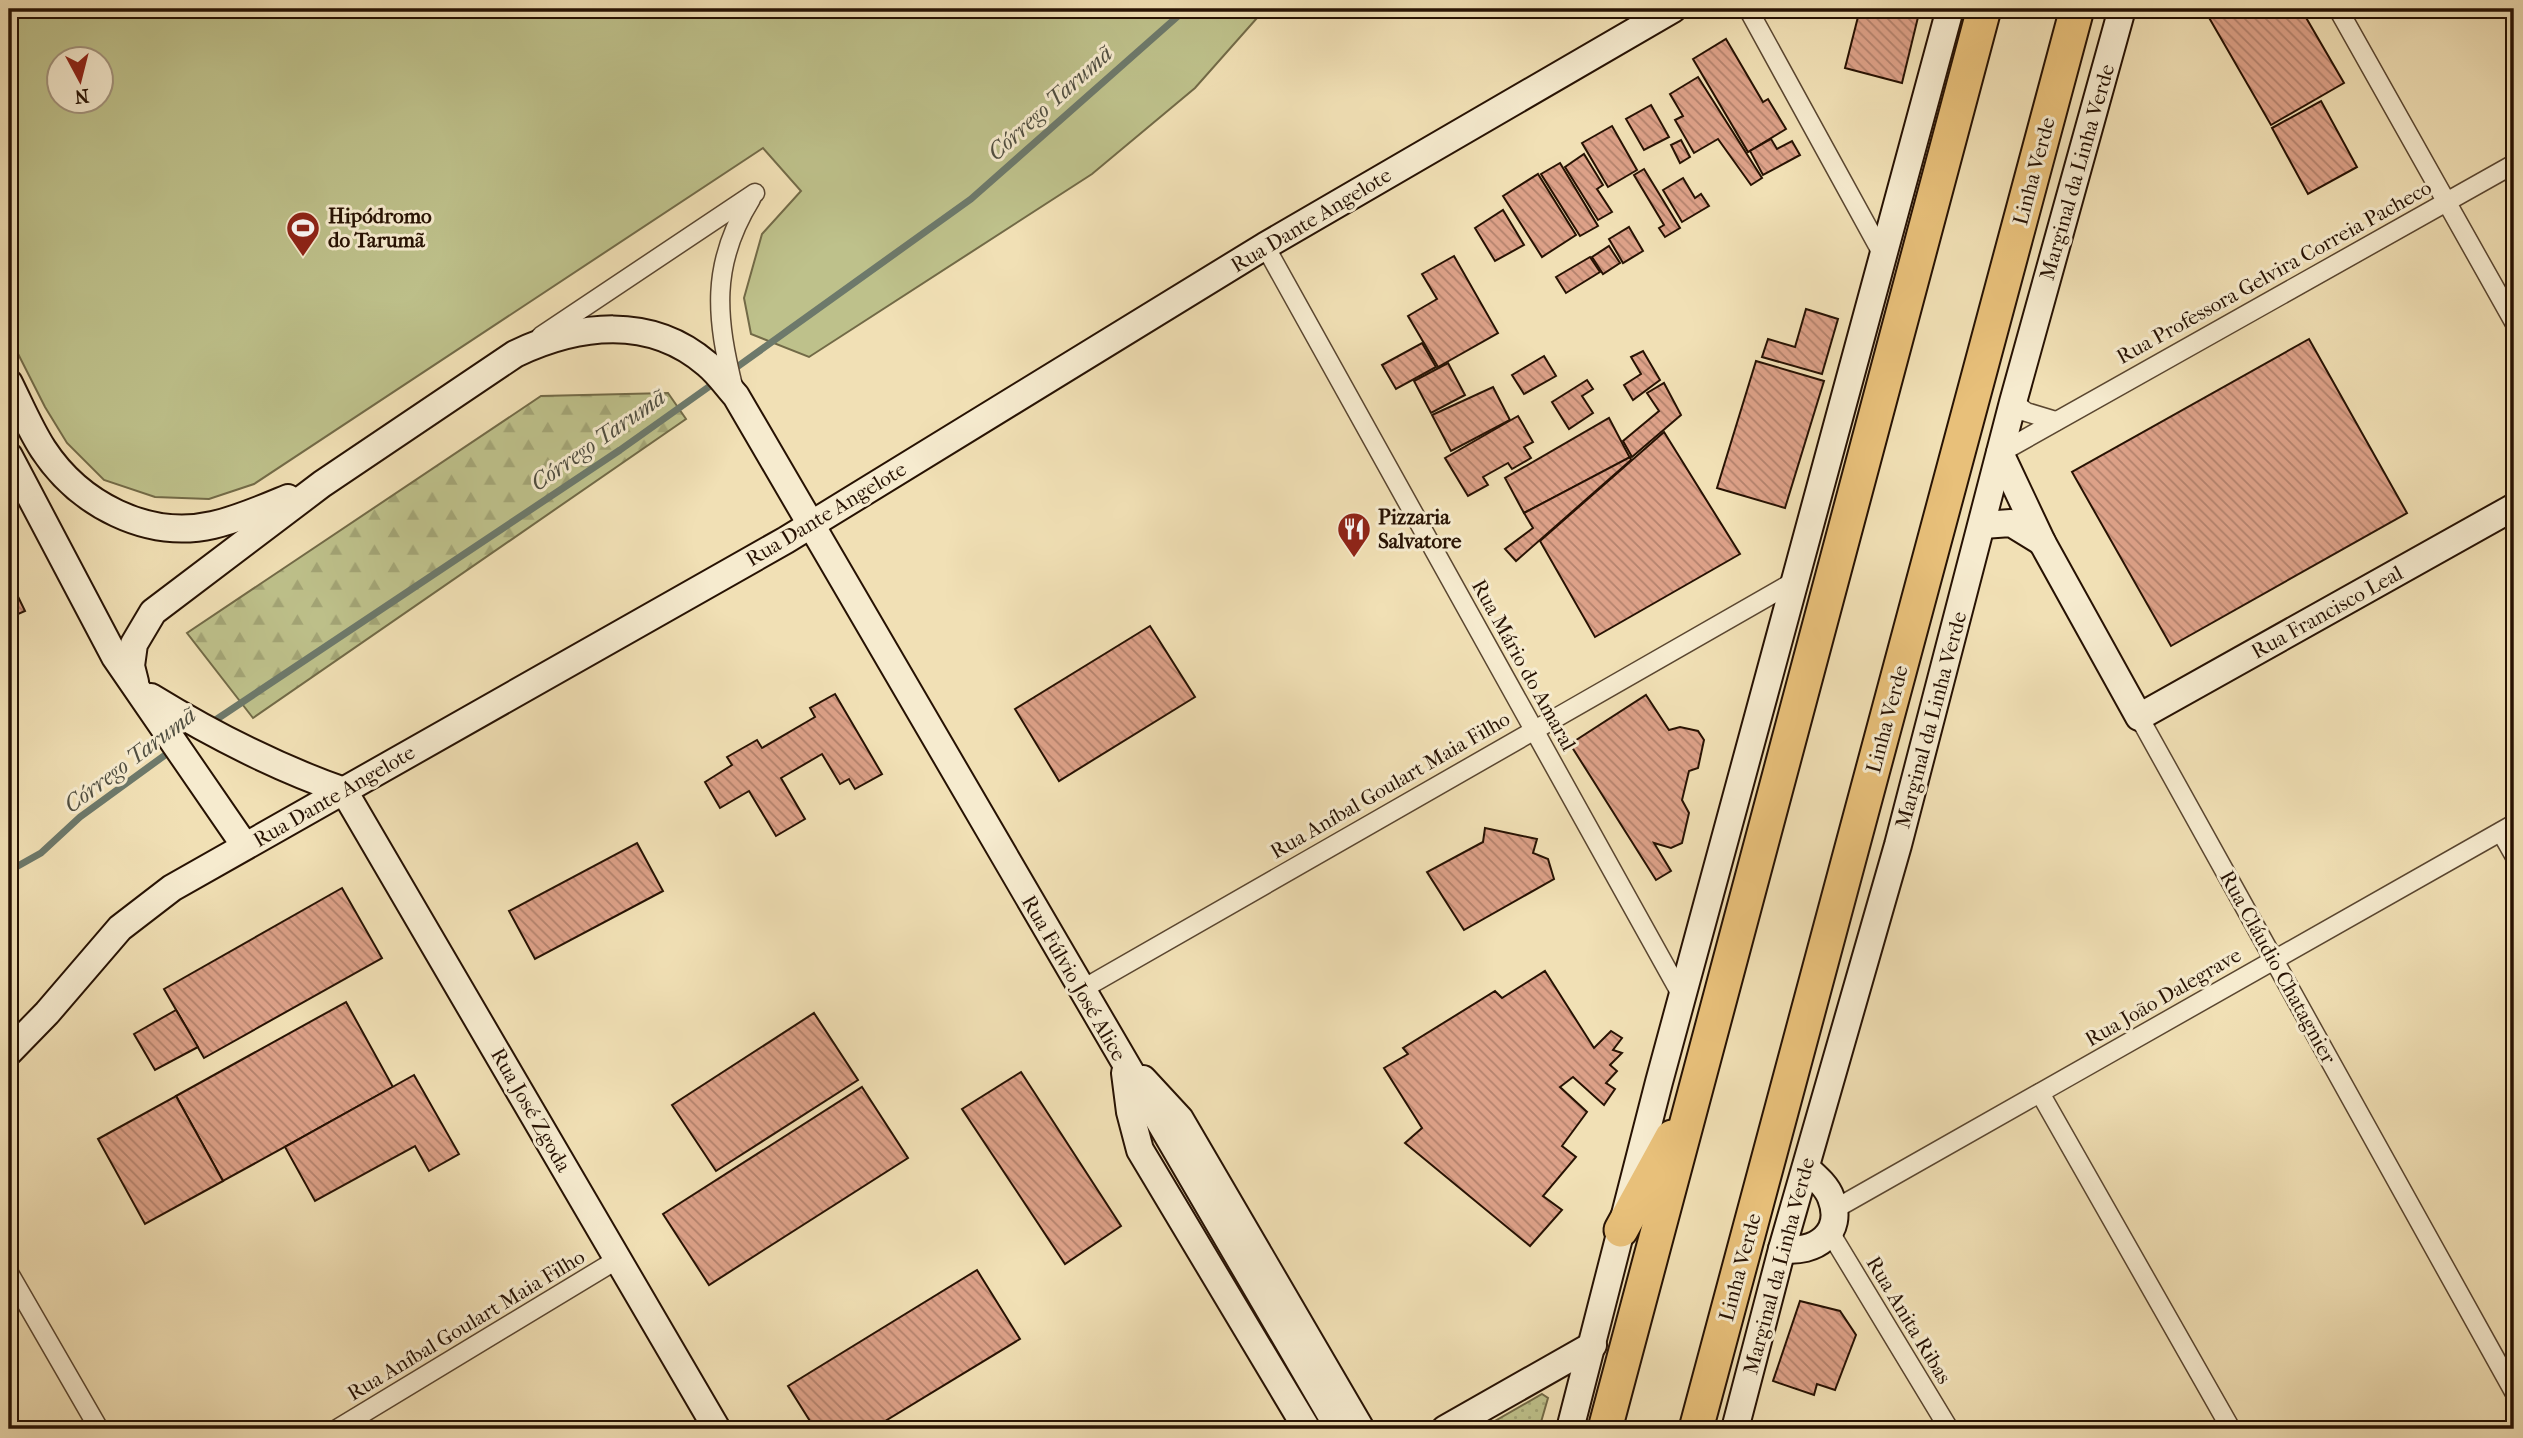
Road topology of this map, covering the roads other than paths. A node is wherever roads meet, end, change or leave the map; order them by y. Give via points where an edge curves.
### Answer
1 (1673, 9) edge
2 (1748, 9) edge
3 (1950, 9) edge
4 (1984, 9) edge
5 (2077, 9) edge
6 (2122, 9) edge
7 (2338, 9) edge
8 (2514, 164) edge
9 (2447, 202) junction
10 (1265, 246) junction
11 (1884, 255) junction
12 (2514, 322) edge
13 (515, 354) junction
14 (717, 360) junction
15 (9, 383) edge
16 (2013, 402) junction
17 (2056, 421) junction
18 (2000, 453) junction
19 (9, 456) edge
20 (322, 484) junction
21 (2514, 507) edge
22 (811, 525) junction
23 (1983, 525) junction
24 (2042, 542) junction
25 (1795, 581) junction
26 (138, 687) junction
27 (2139, 716) junction
28 (173, 721) junction
29 (1533, 729) junction
30 (344, 791) junction
31 (2508, 828) edge
32 (245, 846) junction
33 (2514, 856) edge
34 (2274, 960) junction
35 (1081, 990) junction
36 (1682, 996) junction
37 (9, 1052) edge
38 (1123, 1062) junction
39 (1698, 1088) junction
40 (2040, 1093) junction
41 (1806, 1168) junction
42 (1833, 1222) junction
43 (1621, 1230) junction
44 (1782, 1249) junction
45 (618, 1259) junction
46 (9, 1273) edge
47 (1594, 1345) junction
48 (2514, 1392) edge
49 (99, 1429) edge
50 (337, 1429) edge
51 (717, 1429) edge
52 (1307, 1429) edge
53 (1339, 1429) edge
54 (1361, 1429) edge
55 (1445, 1429) edge
56 (1570, 1429) edge
57 (1605, 1429) edge
58 (1696, 1429) edge
59 (1735, 1429) edge
60 (1949, 1429) edge
61 (2231, 1429) edge

1 - 10 main road, Rua Dante Angelote
2 - 11 street
3 - 11 main road
4 - 39 highway
5 - 58 highway, Linha Verde
6 - 16 main road, Marginal da Linha Verde
7 - 9 street
8 - 9 street, Rua Professora Gelvira Correia Pacheco
9 - 12 street
9 - 17 street, Rua Professora Gelvira Correia Pacheco
10 - 22 main road, Rua Dante Angelote
10 - 29 street, Rua Mário do Amaral
11 - 25 main road
13 - 14 main road, Rua Fúlvio José Alice via 573,331 623,328
13 - 14 street via 755,193 739,219 721,272
13 - 20 main road, Rua Fúlvio José Alice
14 - 22 main road, Rua Fúlvio José Alice
15 - 20 main road via 59,470 93,501 122,516 177,528 211,525
16 - 17 street via 2026,412
16 - 18 main road, Marginal da Linha Verde
17 - 18 street, Rua Professora Gelvira Correia Pacheco
18 - 23 main road, Marginal da Linha Verde
18 - 24 main road, Rua Cláudio Chatagnier
19 - 26 main road via 98,627
20 - 26 main road via 153,612 134,644 131,666
21 - 27 main road, Rua Francisco Leal
22 - 30 main road, Rua Dante Angelote
22 - 35 main road, Rua Fúlvio José Alice
23 - 24 main road, Rua Cláudio Chatagnier via 2011,523
23 - 41 main road, Marginal da Linha Verde via 1864,972
24 - 27 main road, Rua Cláudio Chatagnier
25 - 29 street, Rua Aníbal Goulart Maia Filho
25 - 36 main road
26 - 28 main road
27 - 34 street, Rua Cláudio Chatagnier
28 - 30 main road via 293,774
28 - 32 main road via 190,762
29 - 35 street, Rua Aníbal Goulart Maia Filho
29 - 36 street, Rua Mário do Amaral
30 - 32 main road, Rua Dante Angelote
30 - 45 main road, Rua José Zgoda
31 - 33 street
31 - 34 street, Rua João Dalegrave
32 - 37 main road, Rua Dante Angelote via 172,888 120,928
34 - 40 street, Rua João Dalegrave
34 - 48 street, Rua Cláudio Chatagnier
35 - 38 main road, Rua Fúlvio José Alice
36 - 43 main road
38 - 52 main road via 1140,1150
38 - 53 main road, Rua Fúlvio José Alice
38 - 54 main road via 1161,1095 1180,1119
39 - 43 highway
39 - 57 highway
40 - 42 street, Rua João Dalegrave
40 - 61 street
41 - 42 main road via 1830,1195
41 - 44 main road, Marginal da Linha Verde
42 - 44 main road via 1807,1248
42 - 60 street, Rua Anita Ribas
43 - 47 main road
44 - 59 main road, Marginal da Linha Verde
45 - 50 street, Rua Aníbal Goulart Maia Filho
45 - 51 main road, Rua José Zgoda
46 - 49 street
47 - 55 main road
47 - 56 main road

